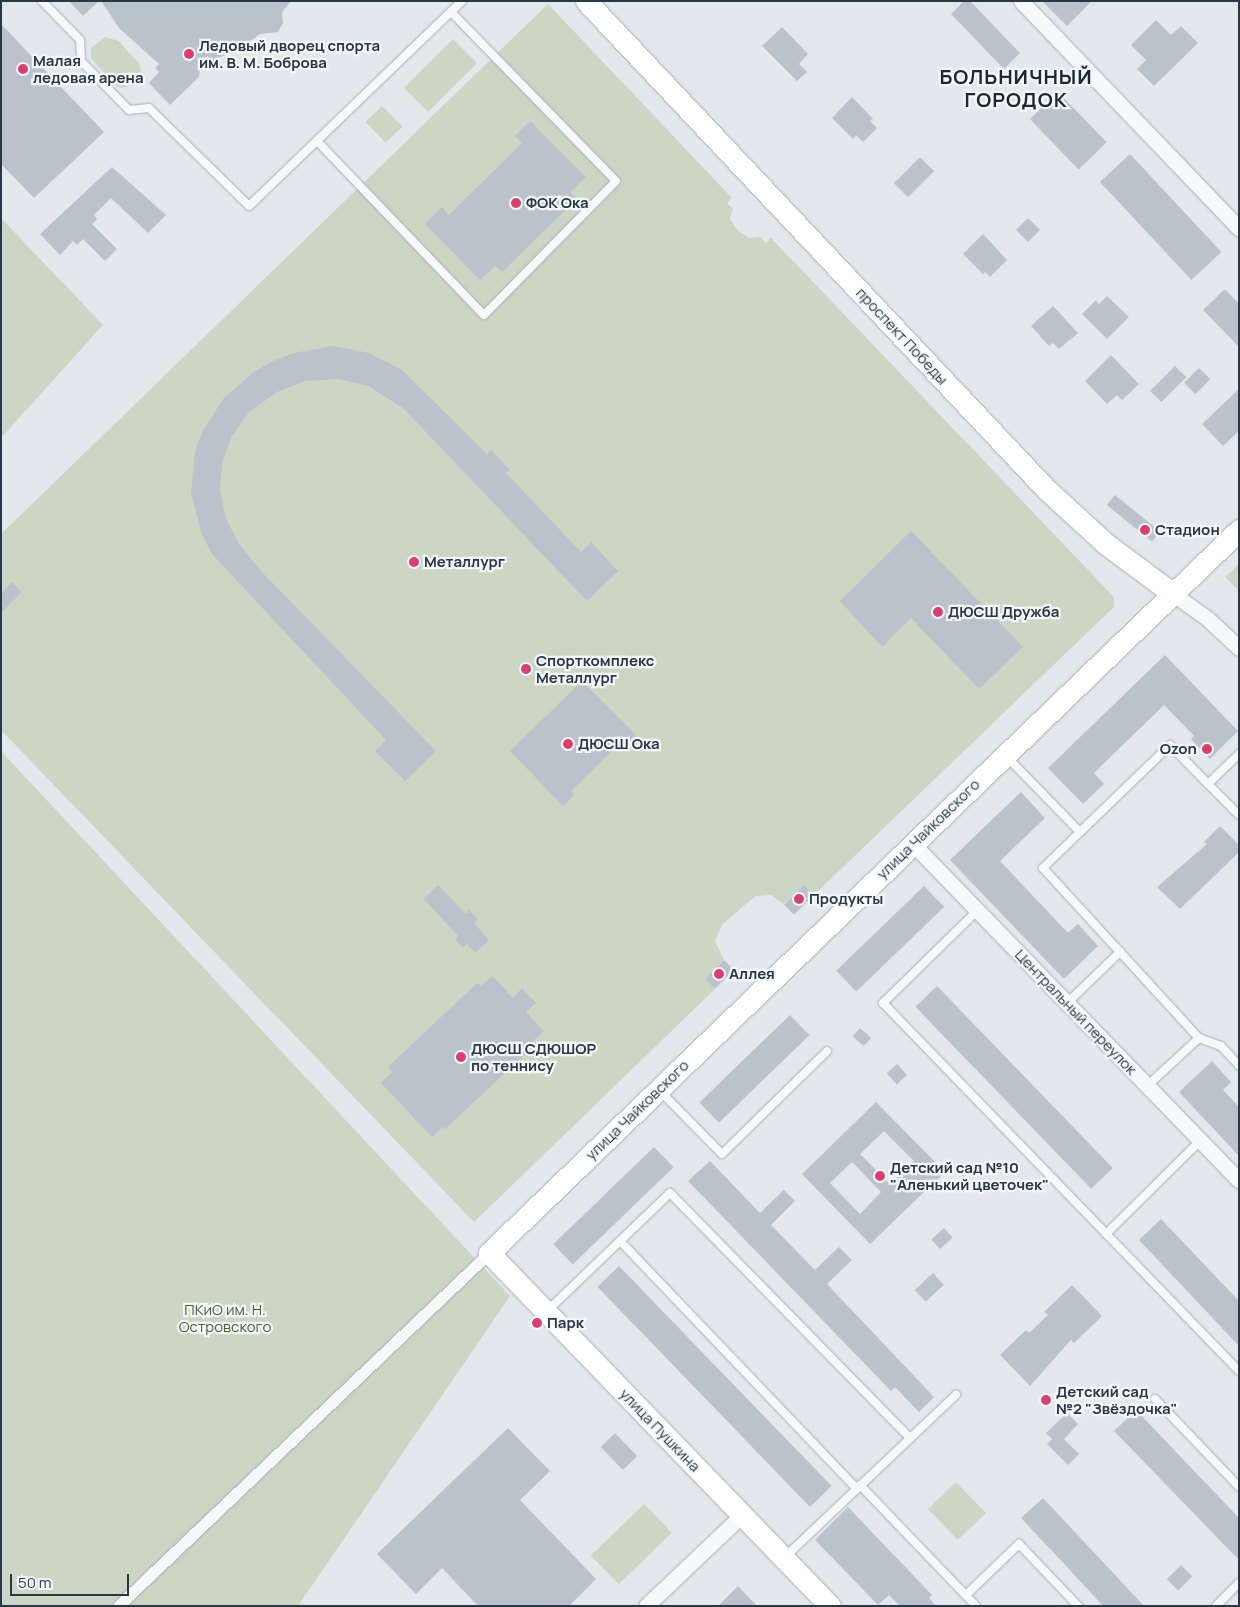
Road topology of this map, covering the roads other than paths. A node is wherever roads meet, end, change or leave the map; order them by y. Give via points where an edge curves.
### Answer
1 (42, 1) edge
2 (462, 1) edge
3 (586, 1) edge
4 (1021, 1) edge
5 (450, 12) junction
6 (317, 141) junction
7 (1239, 228) edge
8 (1239, 530) edge
9 (1172, 594) junction
10 (1239, 648) edge
11 (1239, 754) edge
12 (1005, 755) junction
13 (1208, 784) junction
14 (1239, 815) edge
15 (1080, 832) junction
16 (913, 844) junction
17 (978, 911) junction
18 (1120, 952) junction
19 (1067, 1003) junction
20 (1199, 1038) junction
21 (827, 1051) dead end
22 (1239, 1065) edge
23 (1147, 1086) junction
24 (658, 1089) junction
25 (1200, 1141) junction
26 (1239, 1180) edge
27 (1106, 1234) junction
28 (620, 1241) junction
29 (489, 1253) junction
30 (546, 1312) junction
31 (1239, 1371) edge
32 (956, 1395) dead end
33 (1155, 1399) dead end
34 (910, 1438) junction
35 (858, 1487) junction
36 (1239, 1487) edge
37 (742, 1515) junction
38 (784, 1558) junction
39 (1239, 1583) edge
40 (966, 1595) junction
41 (118, 1606) edge
42 (646, 1606) edge
43 (830, 1606) edge
44 (976, 1606) edge
45 (1078, 1606) edge
46 (1216, 1606) edge

1 - 6 lane via 80,40 80,60 129,110 149,108 249,206
2 - 5 lane
3 - 9 main road, проспект Победы via 1046,489 1106,544
4 - 7 street
5 - 6 lane
5 - 6 lane via 616,182 484,315
8 - 9 main road, улица Чайковского
9 - 10 street, проспект Победы via 1208,619
9 - 12 main road, улица Чайковского
11 - 13 lane
12 - 15 lane
12 - 16 main road, улица Чайковского
13 - 14 lane
13 - 15 lane via 1170,745
15 - 18 lane via 1043,868
16 - 17 street, Центральный переулок
16 - 24 main road, улица Чайковского
17 - 19 street, Центральный переулок
17 - 27 lane via 883,1003
18 - 19 lane
18 - 20 lane
19 - 23 street, Центральный переулок
20 - 22 lane via 1221,1046
20 - 23 lane
21 - 24 lane via 722,1154
23 - 25 street, Центральный переулок
24 - 29 main road, улица Чайковского
25 - 26 street, Центральный переулок
25 - 27 lane
27 - 31 lane
28 - 30 lane
28 - 34 lane via 670,1193
28 - 35 lane
29 - 30 main road, улица Пушкина
29 - 41 street
30 - 37 main road, улица Пушкина
32 - 34 lane
33 - 36 lane
34 - 35 lane
35 - 38 lane
35 - 40 lane
37 - 38 main road, улица Пушкина
37 - 42 street
38 - 43 main road, улица Пушкина
39 - 46 lane
40 - 44 lane
40 - 45 lane via 1019,1544

